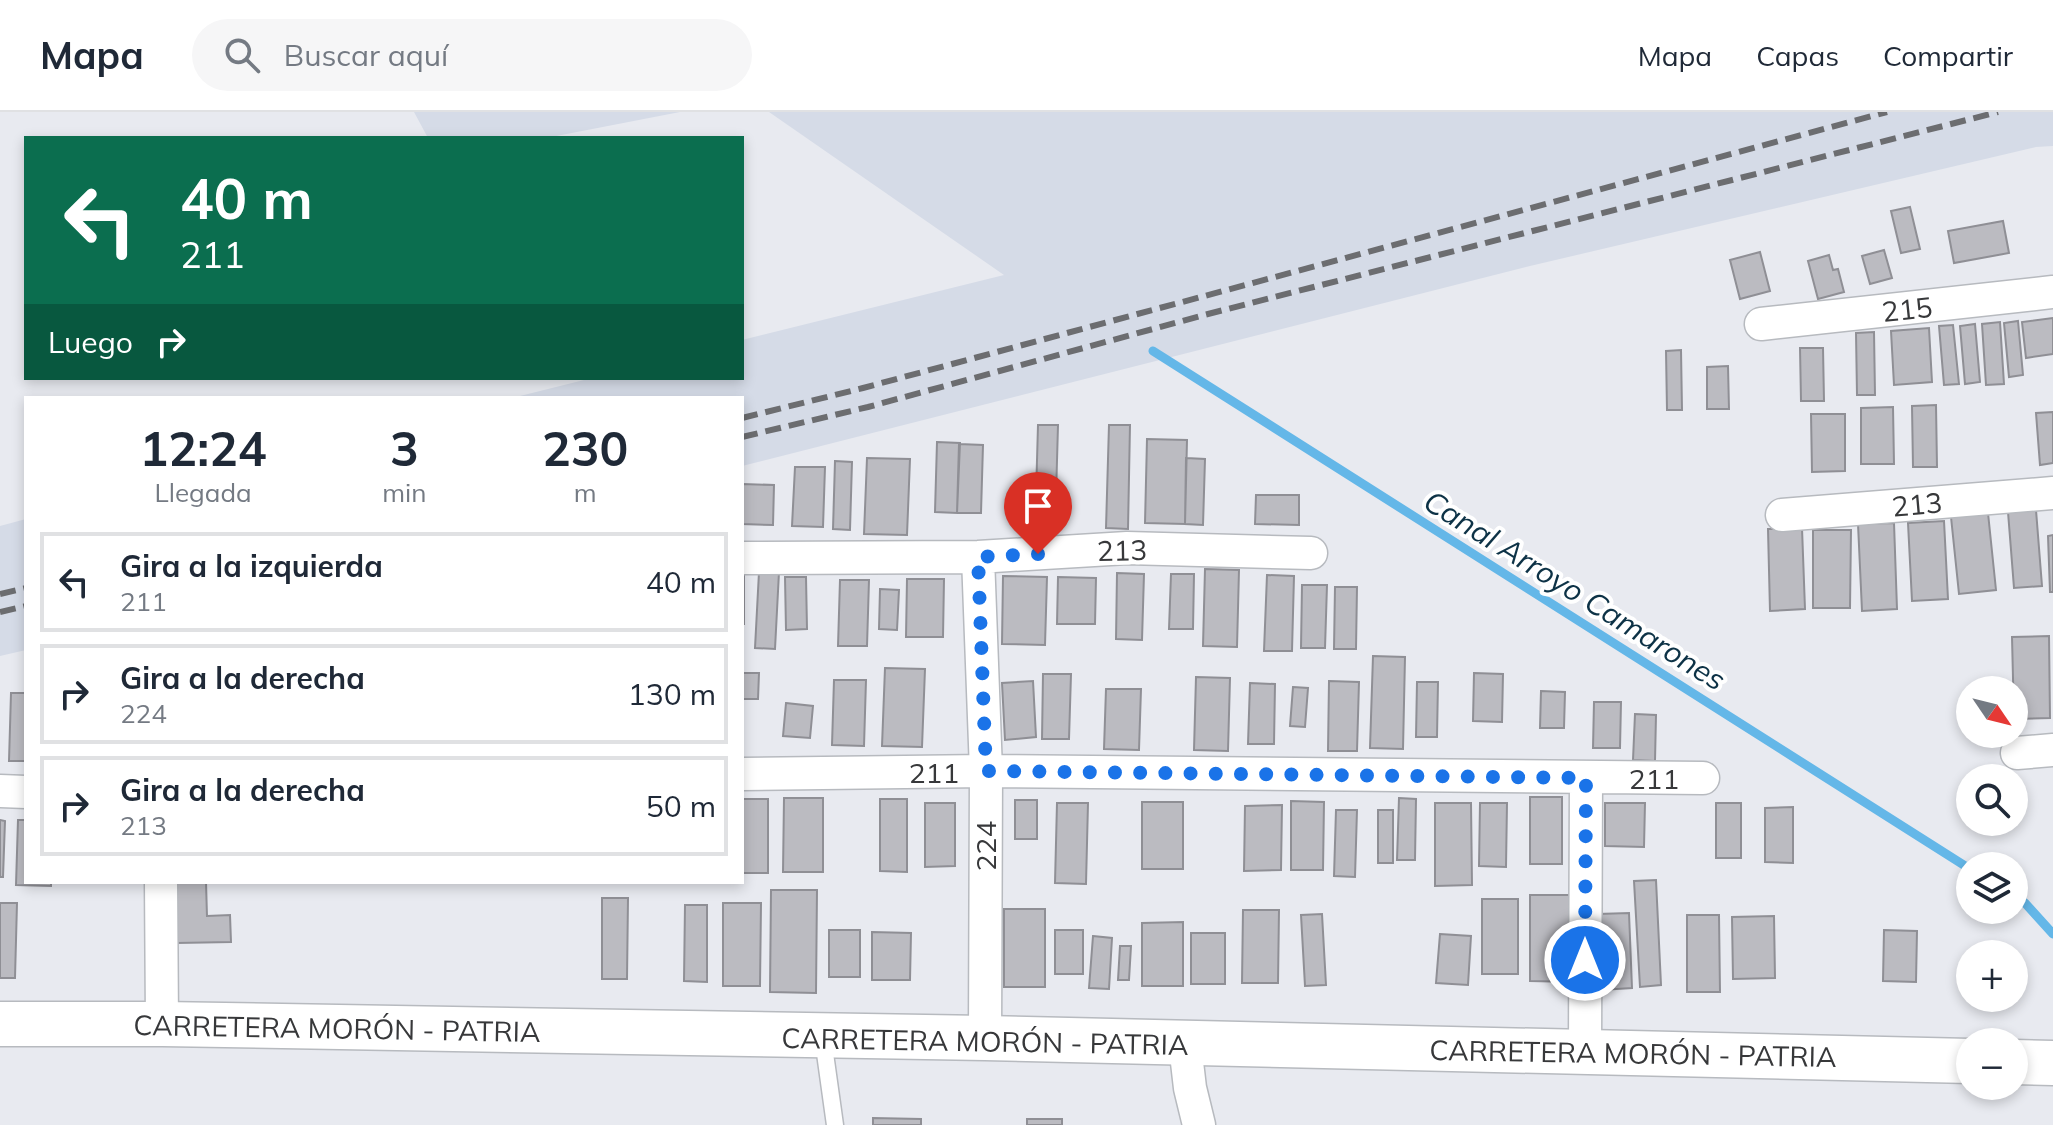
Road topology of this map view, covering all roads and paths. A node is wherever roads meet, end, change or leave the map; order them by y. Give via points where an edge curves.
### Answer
1 (2053, 292) edge
2 (1761, 324) dead end
3 (2053, 493) edge
4 (1782, 515) dead end
5 (1311, 553) dead end
6 (978, 557) junction
7 (744, 558) edge
8 (2053, 750) edge
9 (2017, 753) dead end
10 (986, 771) junction
11 (744, 774) edge
12 (1586, 778) junction
13 (1703, 778) dead end
14 (0, 791) edge
15 (24, 792) edge
16 (161, 884) edge
17 (0, 1024) edge
18 (162, 1024) junction
19 (823, 1037) junction
20 (985, 1038) junction
21 (1185, 1045) junction
22 (1585, 1051) junction
23 (1956, 1061) edge
24 (2028, 1062) edge
25 (2053, 1063) edge
26 (835, 1125) edge
27 (1199, 1125) edge

1 - 2 street, 215
3 - 4 street, 213
5 - 6 street, 213 via 1127,548
6 - 7 street, 213
6 - 10 street, 224
8 - 9 street
10 - 11 street, 211
10 - 12 street, 211
10 - 20 street, 224
12 - 13 street, 211
12 - 22 street
14 - 15 street
16 - 18 street
17 - 18 main road, CARRETERA MORÓN - PATRIA
18 - 19 main road, CARRETERA MORÓN - PATRIA
19 - 20 main road, CARRETERA MORÓN - PATRIA
19 - 26 lane
20 - 21 main road, CARRETERA MORÓN - PATRIA
21 - 22 main road, CARRETERA MORÓN - PATRIA
21 - 27 street
22 - 23 main road, CARRETERA MORÓN - PATRIA
24 - 25 main road

